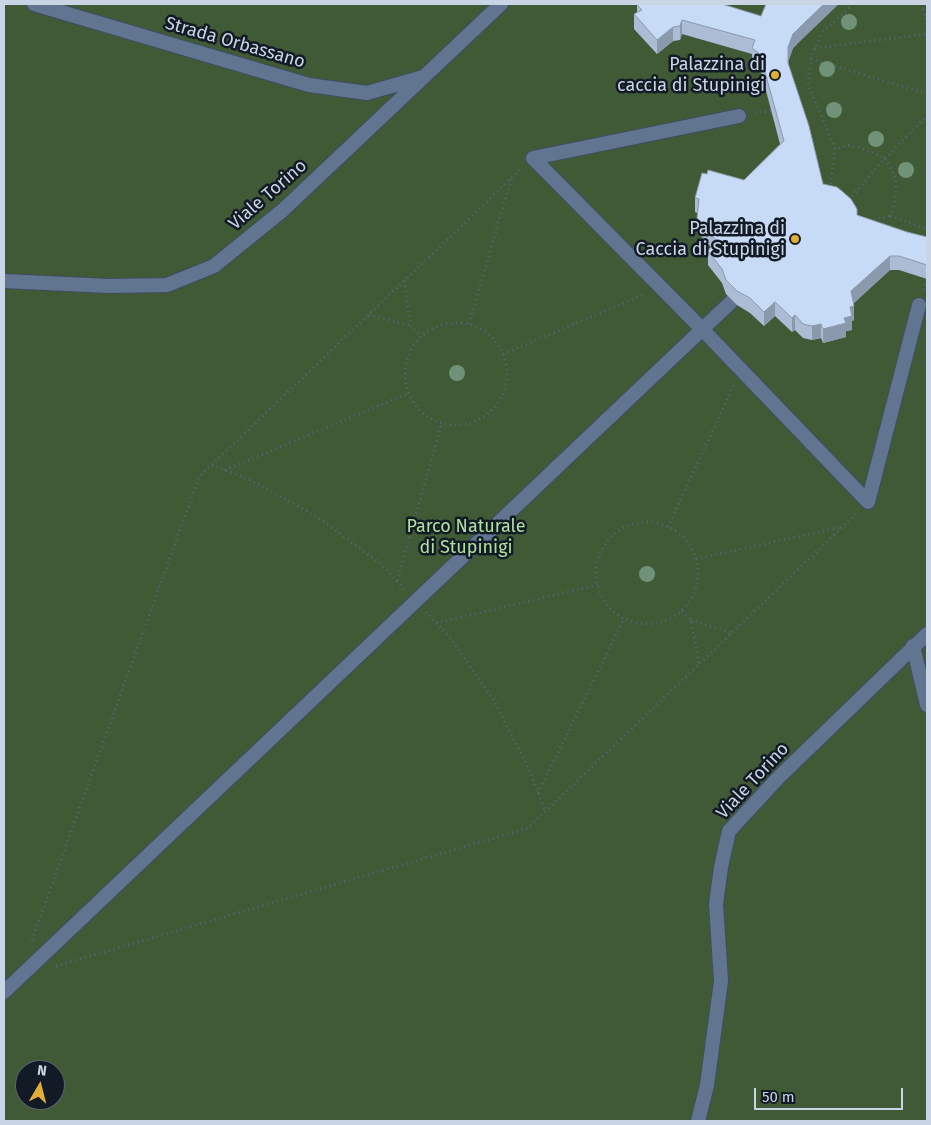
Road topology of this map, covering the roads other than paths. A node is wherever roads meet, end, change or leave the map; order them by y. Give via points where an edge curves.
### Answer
1 (34, 4) edge
2 (501, 4) edge
3 (426, 76) junction
4 (739, 116) dead end
5 (4, 281) edge
6 (732, 301) edge
7 (919, 305) dead end
8 (702, 329) junction
9 (927, 634) edge
10 (913, 646) junction
11 (927, 705) edge
12 (4, 992) edge
13 (698, 1121) edge

1 - 3 street, Strada Orbassano via 309,85 366,93
2 - 3 street, Viale Torino
3 - 5 street, Viale Torino via 283,210 214,266 166,285
4 - 8 street via 533,158
6 - 8 street
7 - 8 street via 868,502
8 - 12 street
9 - 10 street, Viale Torino
10 - 11 street
10 - 13 street, Viale Torino via 778,778 729,831 716,904 721,981

